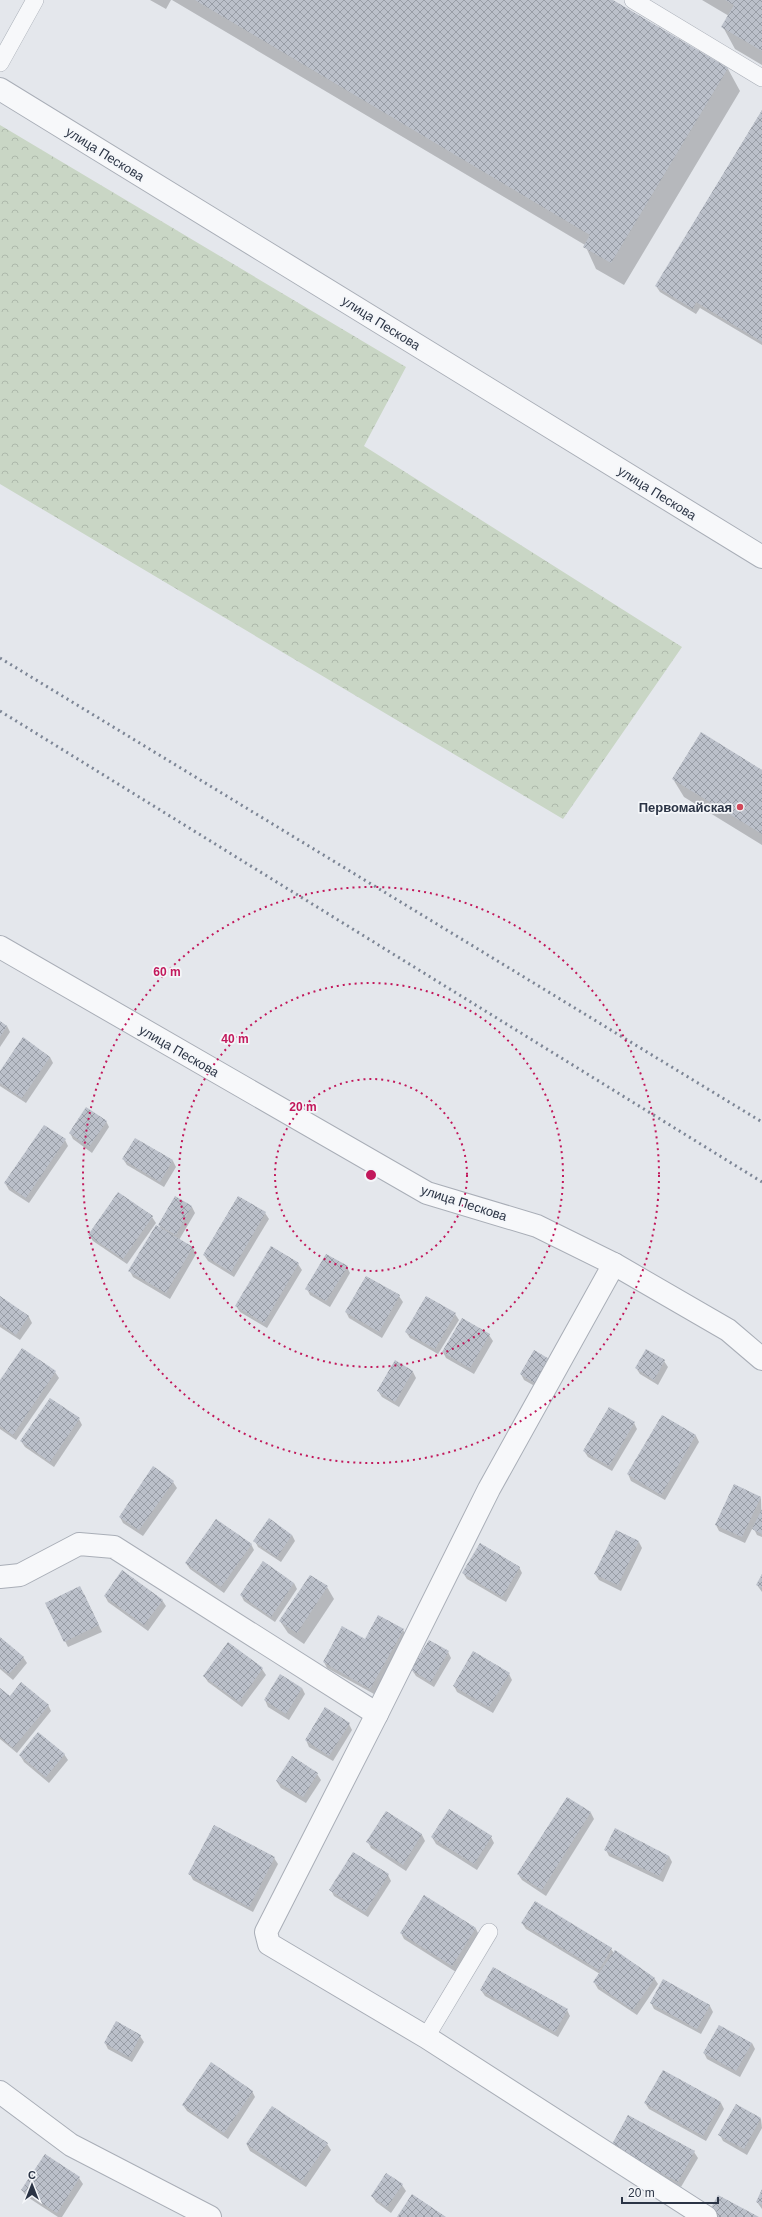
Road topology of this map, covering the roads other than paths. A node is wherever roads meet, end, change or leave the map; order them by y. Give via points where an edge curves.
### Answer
1 (35, 0) edge
2 (633, 0) edge
3 (0, 63) edge
4 (762, 78) edge
5 (0, 90) edge
6 (762, 557) edge
7 (0, 947) edge
8 (614, 1264) junction
9 (762, 1359) edge
10 (0, 1577) edge
11 (377, 1714) junction
12 (489, 1932) dead end
13 (426, 2037) junction
14 (0, 2092) edge
15 (210, 2217) edge
16 (706, 2217) edge

1 - 3 lane
2 - 4 lane
5 - 6 street, улица Пескова
7 - 8 street, улица Пескова via 427,1193 537,1226
8 - 9 street, улица Пескова via 728,1330
8 - 11 street via 489,1489
10 - 11 street via 20,1575 79,1544 114,1547
11 - 13 street via 266,1932 269,1944
12 - 13 lane
13 - 16 street
14 - 15 street via 71,2145

